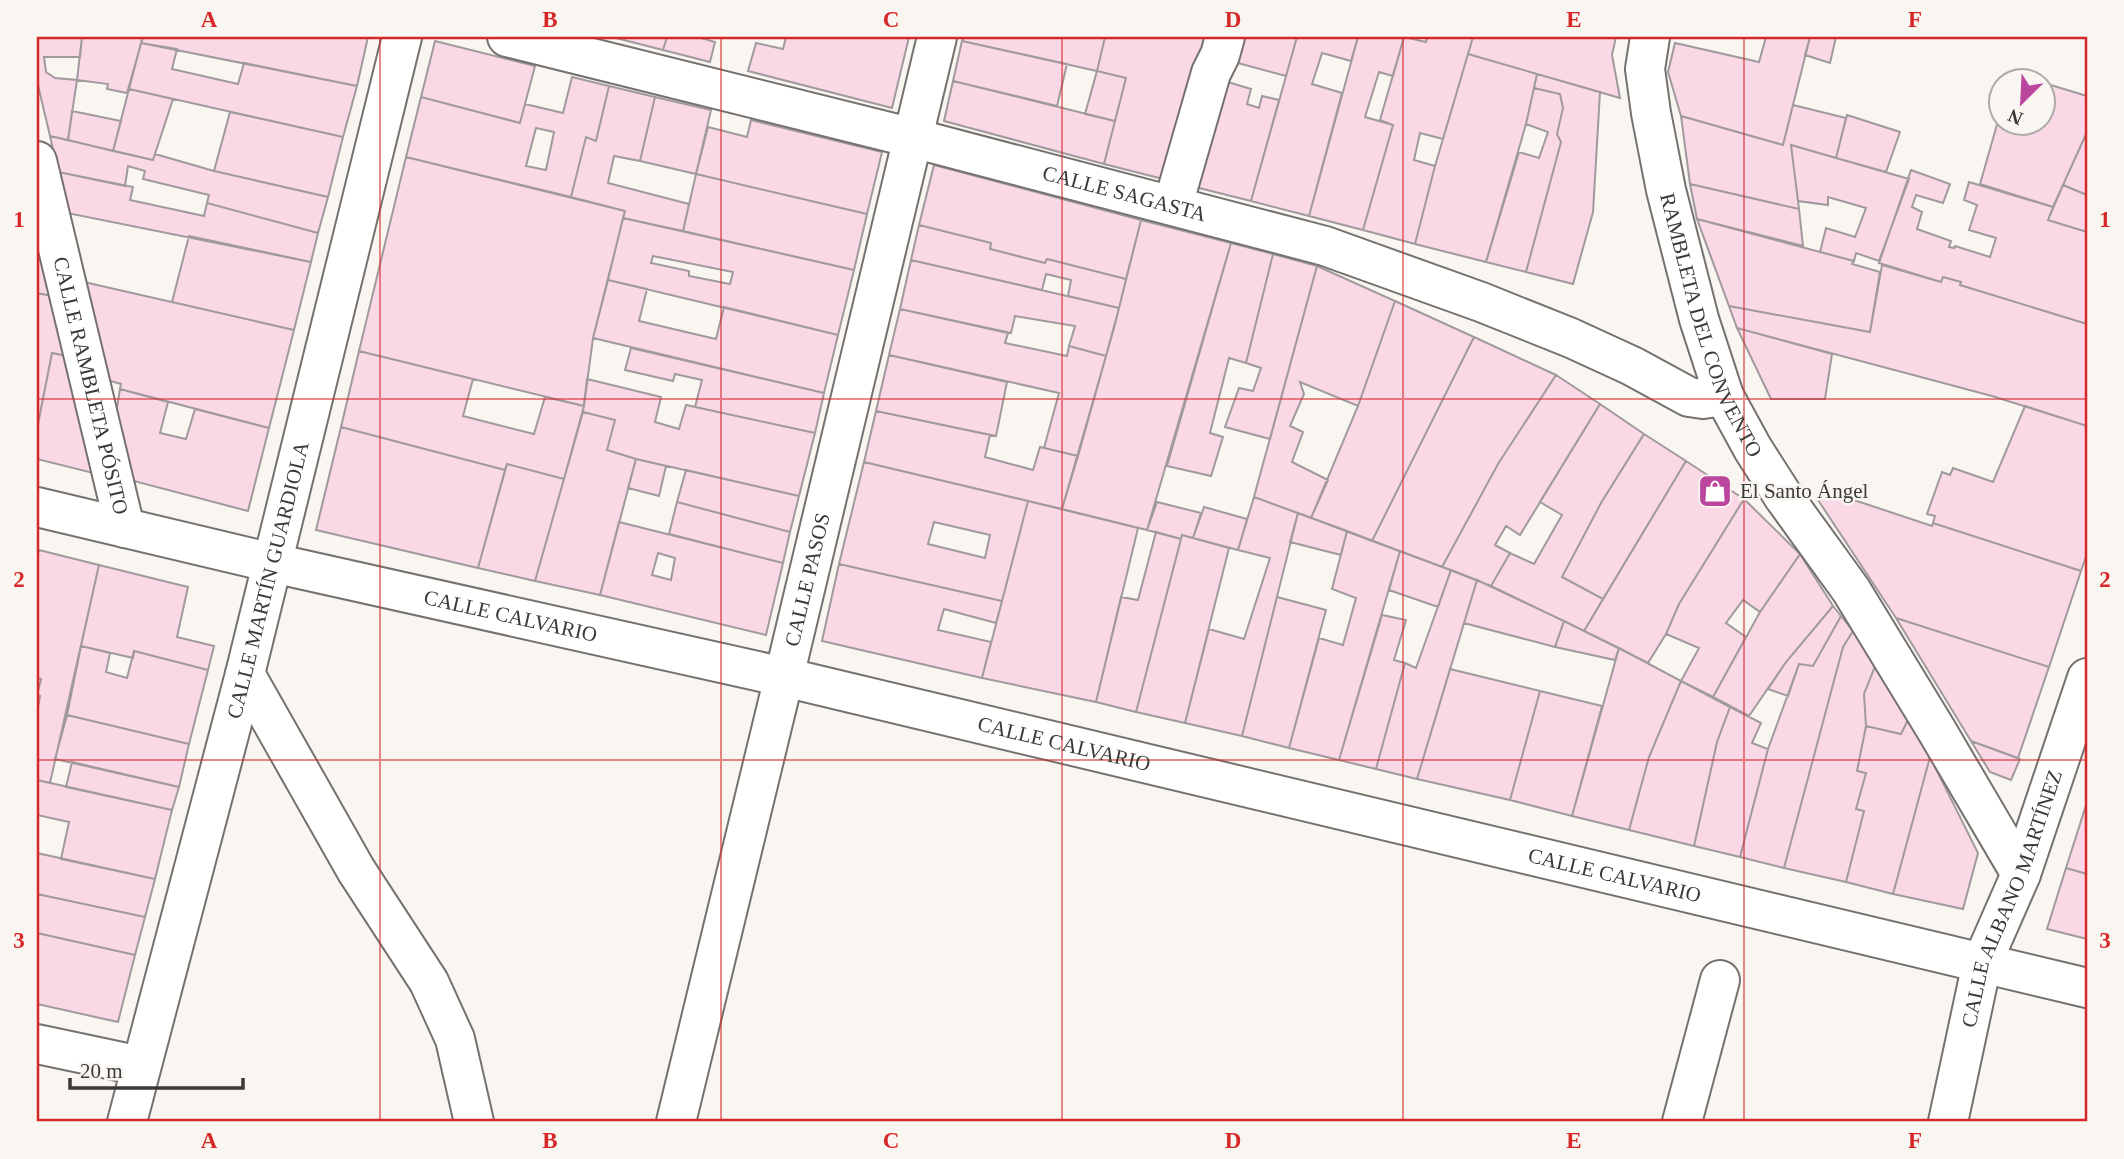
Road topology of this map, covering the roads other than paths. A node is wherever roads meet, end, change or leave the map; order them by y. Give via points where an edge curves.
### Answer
1 (402, 37) edge
2 (507, 37) edge
3 (937, 37) edge
4 (1224, 37) edge
5 (1650, 37) edge
6 (914, 138) junction
7 (37, 161) edge
8 (1173, 205) junction
9 (1724, 396) junction
10 (37, 507) edge
11 (125, 528) junction
12 (272, 563) junction
13 (246, 674) junction
14 (784, 677) junction
15 (2087, 678) edge
16 (2021, 874) junction
17 (1982, 963) junction
18 (1720, 980) dead end
19 (2087, 988) edge
20 (37, 1044) edge
21 (141, 1066) junction
22 (127, 1122) edge
23 (474, 1122) edge
24 (676, 1122) edge
25 (1682, 1122) edge
26 (1948, 1122) edge

1 - 12 street, CALLE MARTÍN GUARDIOLA
2 - 6 street, CALLE SAGASTA
3 - 6 street, CALLE PASOS
4 - 8 street
5 - 9 street, RAMBLETA DEL CONVENTO via 1645,69 1665,190
6 - 8 street, CALLE SAGASTA
6 - 14 street, CALLE PASOS
7 - 11 street, CALLE RAMBLETA PÓSITO
8 - 9 street, CALLE SAGASTA via 1325,246 1481,302 1571,338 1689,397
9 - 16 street, RAMBLETA DEL CONVENTO via 1783,496 1851,590
10 - 11 street, CALLE CALVARIO
11 - 12 street, CALLE CALVARIO
12 - 13 street, CALLE MARTÍN GUARDIOLA
12 - 14 street, CALLE CALVARIO
13 - 21 street, CALLE MARTÍN GUARDIOLA
13 - 23 street via 356,870 429,982 455,1039
14 - 17 street, CALLE CALVARIO
14 - 24 street, CALLE PASOS
15 - 16 street, CALLE ALBANO MARTÍNEZ
16 - 17 street, CALLE ALBANO MARTÍNEZ
17 - 19 street, CALLE CALVARIO
17 - 26 street, CALLE ALBANO MARTÍNEZ
18 - 25 street
20 - 21 street
21 - 22 street, CALLE MARTÍN GUARDIOLA

